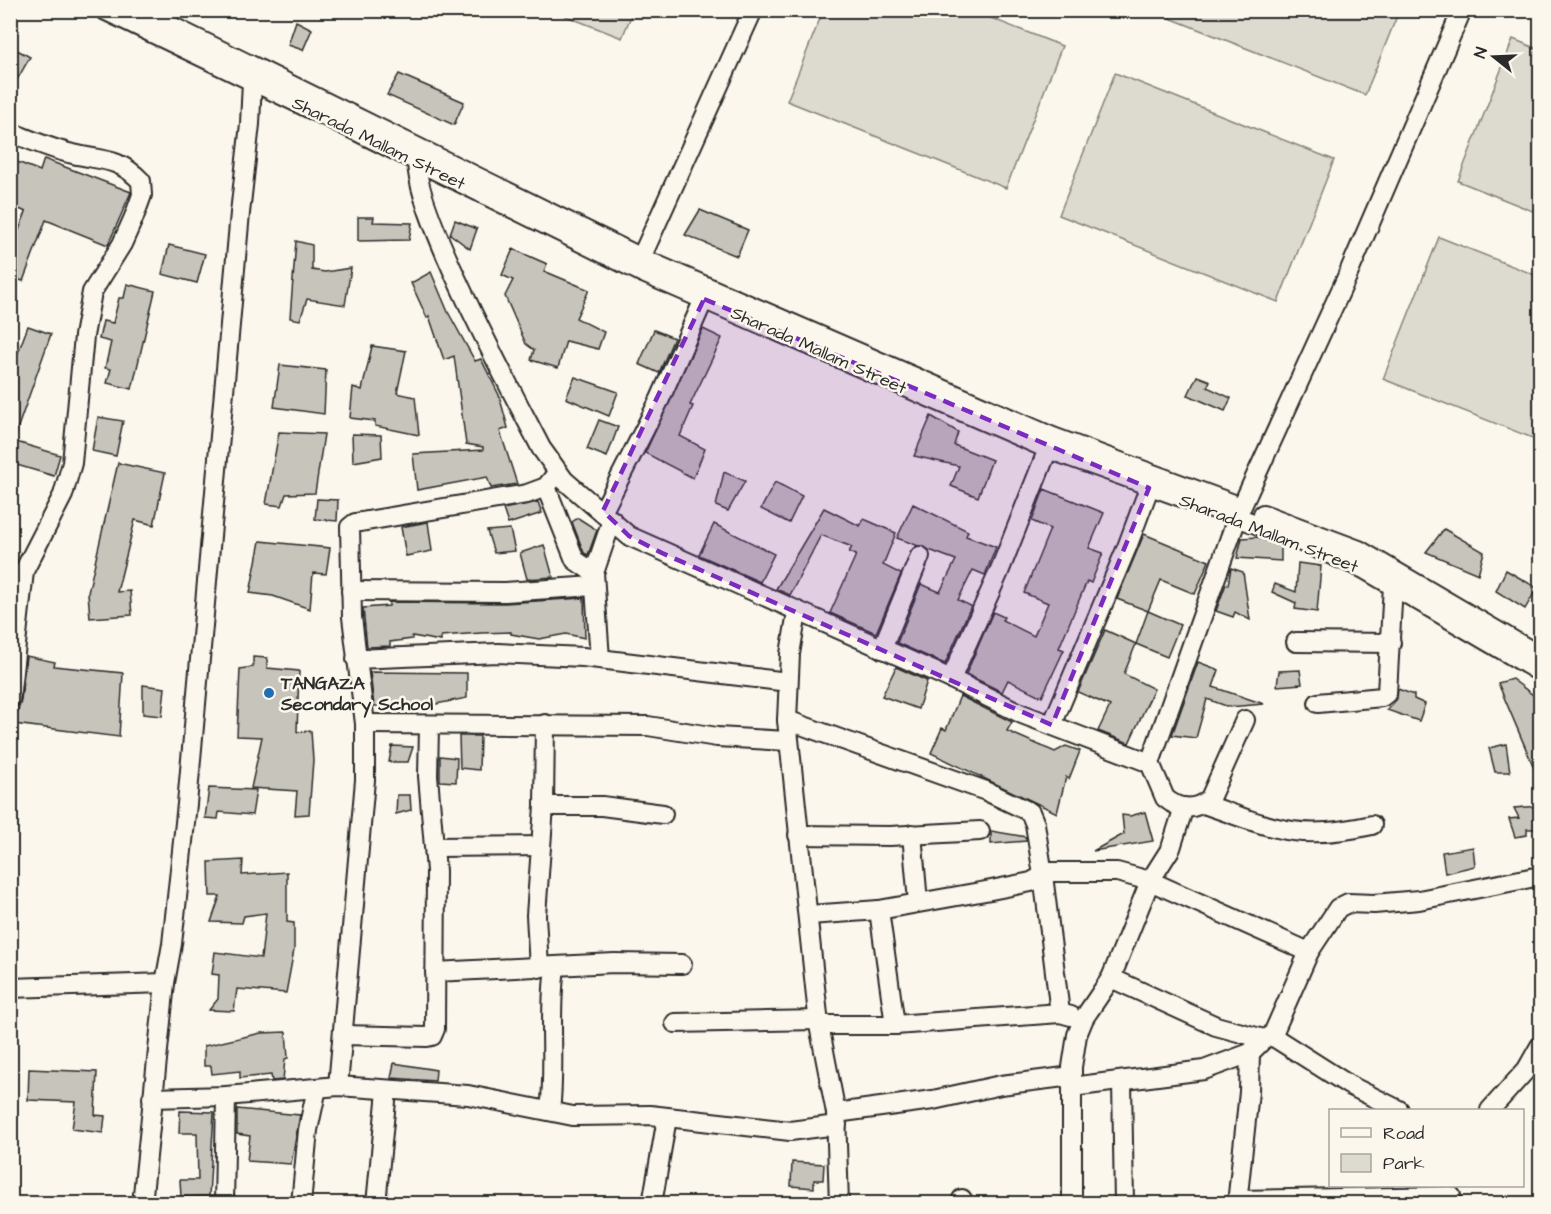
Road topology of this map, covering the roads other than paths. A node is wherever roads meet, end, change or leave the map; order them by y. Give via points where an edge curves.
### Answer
1 (104, 10) edge
2 (139, 10) edge
3 (753, 10) edge
4 (1462, 10) edge
5 (255, 74) junction
6 (10, 132) edge
7 (418, 155) junction
8 (641, 258) junction
9 (704, 299) junction
10 (1047, 449) junction
11 (551, 480) junction
12 (1149, 488) junction
13 (1239, 512) junction
14 (608, 515) junction
15 (920, 556) dead end
16 (17, 569) edge
17 (594, 580) junction
18 (1393, 585) junction
19 (351, 591) junction
20 (797, 612) junction
21 (1296, 642) dead end
22 (1391, 643) junction
23 (882, 649) junction
24 (1540, 656) edge
25 (356, 659) junction
26 (600, 659) junction
27 (1540, 672) edge
28 (951, 679) junction
29 (788, 682) junction
30 (10, 699) edge
31 (1318, 703) dead end
32 (787, 720) junction
33 (1245, 720) dead end
34 (365, 724) junction
35 (545, 724) junction
36 (1052, 725) junction
37 (429, 727) junction
38 (788, 741) junction
39 (1150, 763) junction
40 (1204, 804) junction
41 (544, 806) junction
42 (1184, 807) junction
43 (663, 814) dead end
44 (1372, 825) dead end
45 (980, 831) dead end
46 (912, 834) junction
47 (798, 835) junction
48 (541, 846) junction
49 (435, 847) junction
50 (1043, 875) junction
51 (1540, 876) edge
52 (1150, 881) junction
53 (918, 902) junction
54 (879, 910) junction
55 (809, 915) junction
56 (1309, 952) junction
57 (682, 964) dead end
58 (547, 968) junction
59 (435, 972) junction
60 (1110, 978) junction
61 (165, 983) junction
62 (10, 988) edge
63 (1060, 1013) junction
64 (1084, 1018) junction
65 (818, 1022) junction
66 (675, 1023) dead end
67 (896, 1025) junction
68 (343, 1035) junction
69 (1268, 1038) junction
70 (1540, 1046) edge
71 (1250, 1053) junction
72 (1534, 1069) edge
73 (1122, 1081) junction
74 (1072, 1082) junction
75 (338, 1086) junction
76 (317, 1088) junction
77 (387, 1091) junction
78 (226, 1096) junction
79 (152, 1098) junction
80 (1397, 1109) edge
81 (1491, 1109) edge
82 (550, 1111) junction
83 (667, 1118) junction
84 (836, 1119) junction
85 (1451, 1195) edge
86 (1237, 1202) edge
87 (142, 1203) edge
88 (224, 1203) edge
89 (301, 1203) edge
90 (378, 1203) edge
91 (652, 1203) edge
92 (839, 1203) edge
93 (1072, 1203) edge
94 (1124, 1203) edge

1 - 5 street, Sharada Mallam Street
2 - 5 street, Sharada Mallam Street
3 - 8 street
4 - 13 street via 1346,279
5 - 7 street, Sharada Mallam Street
5 - 61 street via 187,804
6 - 16 street via 75,154 118,163 141,181 142,195 122,244 92,292 72,463 63,495
7 - 8 street, Sharada Mallam Street
7 - 9 street, Sharada Mallam Street via 608,257
7 - 11 street via 425,207 541,448
8 - 13 street, Sharada Mallam Street via 1042,432
9 - 10 street, Sharada Mallam Street
9 - 14 street
10 - 12 street, Sharada Mallam Street
10 - 28 street via 999,572
11 - 14 street
11 - 17 street via 575,560
11 - 19 street via 527,494 355,523 349,537
12 - 13 street, Sharada Mallam Street
12 - 36 street
13 - 18 street, Sharada Mallam Street
13 - 24 street, Sharada Mallam Street via 1359,550
13 - 39 street
14 - 17 street
14 - 20 street via 629,536
15 - 23 street
16 - 30 street
17 - 19 street via 505,592
17 - 26 street
18 - 22 street
18 - 27 street, Sharada Mallam Street
19 - 25 street
20 - 23 street
20 - 29 street
21 - 22 street
22 - 31 street via 1387,693 1382,697
23 - 28 street
25 - 26 street via 498,653
25 - 34 street
26 - 29 street
28 - 36 street
29 - 32 street
32 - 38 street
32 - 50 street via 1020,805 1034,819
33 - 40 street
34 - 37 street
34 - 68 street
35 - 37 street
35 - 38 street via 648,726 717,737
35 - 41 street
36 - 39 street
37 - 49 street via 428,776
38 - 47 street
39 - 42 street via 1165,798
40 - 42 street
40 - 44 street via 1277,830 1301,834
41 - 43 street via 602,806
41 - 48 street
42 - 52 street via 1171,848
45 - 46 street
46 - 47 street
46 - 53 street
47 - 55 street
48 - 49 street
48 - 58 street via 536,915
49 - 59 street
50 - 52 street via 1097,870 1124,872
50 - 53 street via 1031,882
50 - 63 street
51 - 56 street via 1419,900 1344,905 1332,914
52 - 56 street
52 - 60 street
53 - 54 street
54 - 55 street
54 - 67 street
55 - 65 street
56 - 69 street
57 - 58 street via 614,963
58 - 59 street
58 - 82 street via 554,1082
59 - 68 street via 432,1036
60 - 64 street
60 - 69 street via 1216,1026
61 - 62 street
61 - 79 street
63 - 64 street
63 - 67 street
64 - 74 street via 1077,1035
65 - 66 street
65 - 67 street
65 - 84 street
68 - 75 street
69 - 71 street
69 - 80 street
70 - 72 street
71 - 73 street via 1204,1070
71 - 86 street via 1250,1092
72 - 81 street
73 - 74 street
73 - 94 street
74 - 84 street via 1001,1085
74 - 93 street
75 - 76 street
75 - 77 street
76 - 78 street
76 - 89 street via 308,1130
77 - 82 street via 468,1095
77 - 90 street
78 - 79 street
78 - 88 street
79 - 87 street
82 - 83 street via 573,1116
83 - 84 street via 790,1131
83 - 91 street
84 - 92 street
85 - 86 street

